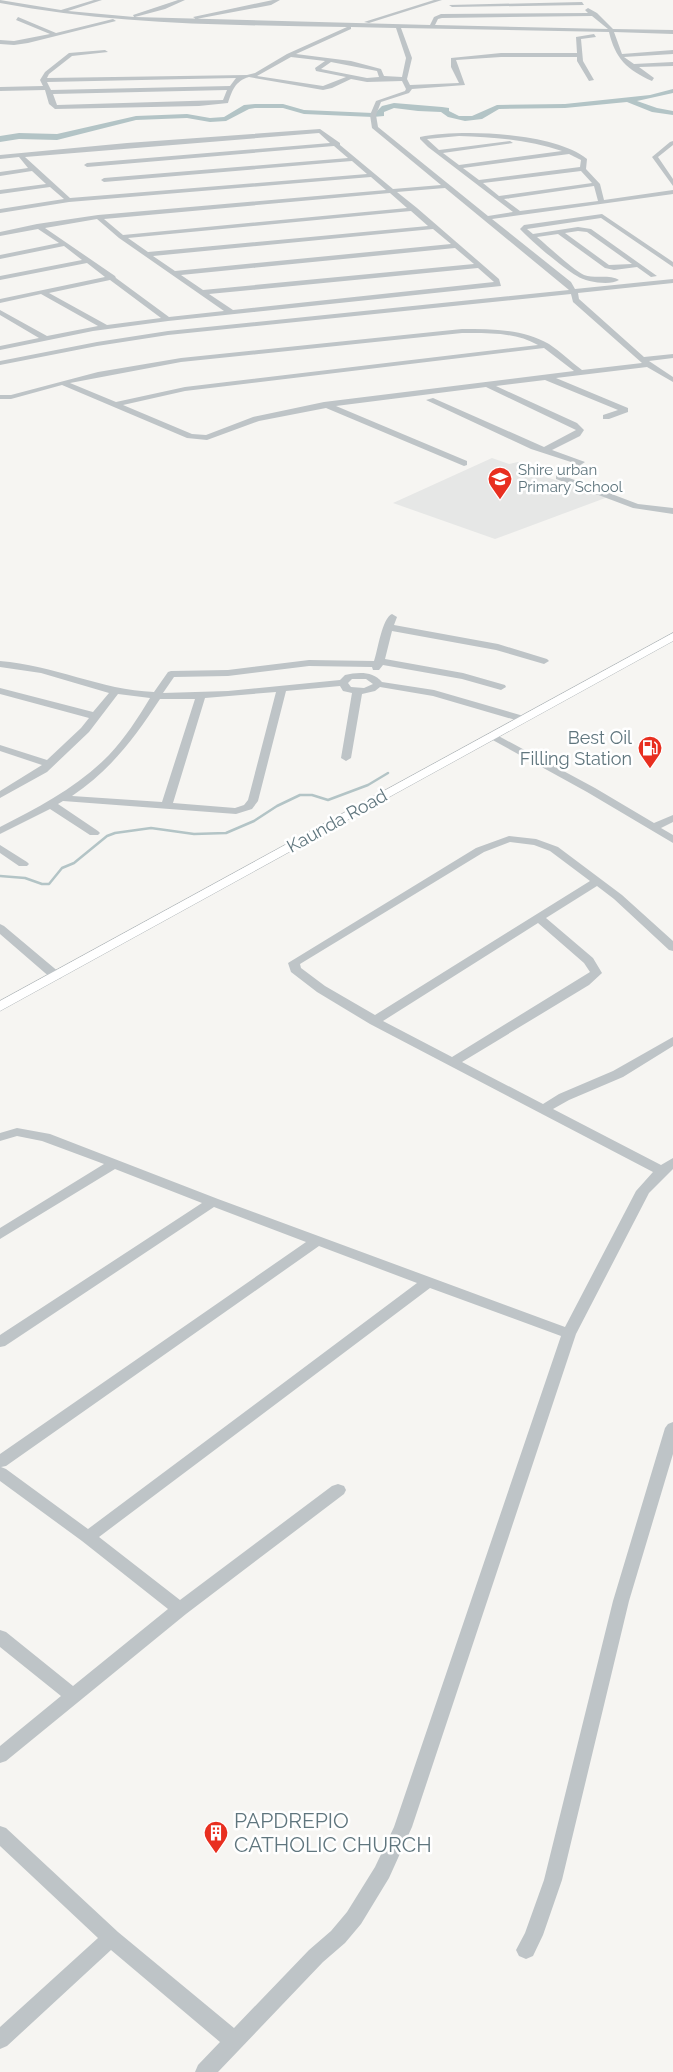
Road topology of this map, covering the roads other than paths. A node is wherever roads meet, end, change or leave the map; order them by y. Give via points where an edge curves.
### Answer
1 (99, 0) edge
2 (182, 0) edge
3 (277, 0) edge
4 (439, 0) edge
5 (0, 1) edge
6 (582, 2) edge
7 (452, 5) dead end
8 (0, 6) edge
9 (24, 6) junction
10 (58, 13) junction
11 (595, 14) junction
12 (18, 19) dead end
13 (123, 19) junction
14 (168, 21) junction
15 (356, 26) junction
16 (398, 26) junction
17 (663, 26) dead end
18 (432, 27) junction
19 (610, 30) junction
20 (670, 32) edge
21 (57, 34) junction
22 (612, 37) junction
23 (0, 42) edge
24 (645, 47) dead end
25 (105, 52) dead end
26 (665, 52) junction
27 (673, 52) edge
28 (289, 55) junction
29 (578, 55) junction
30 (620, 56) junction
31 (330, 60) junction
32 (673, 64) edge
33 (633, 66) junction
34 (248, 76) junction
35 (349, 78) junction
36 (382, 78) junction
37 (652, 78) dead end
38 (404, 79) junction
39 (43, 80) junction
40 (591, 80) dead end
41 (408, 87) junction
42 (231, 88) junction
43 (0, 89) edge
44 (47, 90) junction
45 (663, 138) dead end
46 (532, 140) junction
47 (673, 142) edge
48 (338, 144) junction
49 (70, 150) junction
50 (438, 152) junction
51 (568, 152) junction
52 (20, 154) junction
53 (0, 157) edge
54 (355, 159) junction
55 (87, 165) junction
56 (457, 167) junction
57 (34, 169) junction
58 (582, 169) junction
59 (92, 170) dead end
60 (0, 174) edge
61 (374, 174) junction
62 (98, 175) dead end
63 (104, 180) junction
64 (478, 182) junction
65 (597, 184) junction
66 (673, 184) edge
67 (50, 185) junction
68 (110, 186) dead end
69 (446, 186) junction
70 (116, 191) dead end
71 (393, 191) junction
72 (0, 192) edge
73 (673, 192) edge
74 (665, 194) junction
75 (121, 196) junction
76 (673, 197) edge
77 (498, 198) junction
78 (69, 200) junction
79 (602, 203) junction
80 (415, 209) junction
81 (548, 210) junction
82 (0, 211) edge
83 (519, 214) junction
84 (8, 216) dead end
85 (98, 217) junction
86 (487, 218) junction
87 (564, 220) junction
88 (16, 221) dead end
89 (34, 226) junction
90 (435, 228) junction
91 (560, 232) junction
92 (0, 234) edge
93 (531, 236) junction
94 (121, 237) junction
95 (64, 244) junction
96 (455, 246) junction
97 (148, 254) junction
98 (0, 257) edge
99 (87, 260) junction
100 (673, 265) edge
101 (478, 266) junction
102 (638, 266) junction
103 (673, 273) edge
104 (175, 274) junction
105 (653, 276) junction
106 (113, 277) junction
107 (0, 278) edge
108 (673, 282) edge
109 (203, 292) junction
110 (574, 292) junction
111 (44, 293) junction
112 (0, 301) edge
113 (0, 312) edge
114 (231, 312) junction
115 (168, 318) junction
116 (155, 320) junction
117 (106, 327) junction
118 (168, 333) junction
119 (44, 338) junction
120 (546, 346) junction
121 (0, 348) edge
122 (673, 356) edge
123 (646, 362) junction
124 (0, 363) edge
125 (580, 372) junction
126 (546, 376) junction
127 (673, 380) edge
128 (62, 382) junction
129 (486, 384) junction
130 (0, 397) edge
131 (430, 400) dead end
132 (117, 404) junction
133 (324, 404) junction
134 (606, 417) dead end
135 (545, 450) junction
136 (464, 462) dead end
137 (671, 510) edge
138 (392, 617) dead end
139 (388, 627) junction
140 (673, 636) edge
141 (544, 661) dead end
142 (379, 663) junction
143 (0, 664) edge
144 (374, 680) junction
145 (343, 683) junction
146 (501, 687) dead end
147 (282, 688) junction
148 (0, 690) edge
149 (114, 691) junction
150 (357, 691) junction
151 (157, 694) junction
152 (201, 695) junction
153 (95, 716) junction
154 (523, 719) junction
155 (493, 736) junction
156 (0, 748) edge
157 (346, 758) dead end
158 (49, 764) junction
159 (0, 795) edge
160 (55, 801) junction
161 (166, 806) junction
162 (673, 818) edge
163 (655, 827) junction
164 (0, 831) edge
165 (94, 833) dead end
166 (673, 840) edge
167 (0, 848) edge
168 (23, 864) dead end
169 (596, 882) junction
170 (539, 918) junction
171 (0, 928) edge
172 (673, 948) edge
173 (56, 976) junction
174 (0, 1006) edge
175 (374, 1021) junction
176 (673, 1041) edge
177 (452, 1063) junction
178 (543, 1110) junction
179 (0, 1137) edge
180 (114, 1164) junction
181 (668, 1167) edge
182 (213, 1202) junction
183 (0, 1234) edge
184 (318, 1240) junction
185 (428, 1282) junction
186 (569, 1334) junction
187 (0, 1342) edge
188 (673, 1428) edge
189 (0, 1462) edge
190 (0, 1473) edge
191 (338, 1490) dead end
192 (88, 1536) junction
193 (180, 1609) junction
194 (0, 1637) edge
195 (74, 1697) junction
196 (0, 1756) edge
197 (0, 1834) edge
198 (111, 1938) junction
199 (526, 1950) dead end
200 (0, 2040) edge
201 (235, 2042) junction
202 (205, 2072) edge

1 - 10 street
2 - 13 street
3 - 14 street
4 - 15 street
5 - 9 street
6 - 7 street
6 - 11 street
8 - 9 street
9 - 10 street
10 - 13 street
11 - 18 street via 441,16 436,18
11 - 19 street
12 - 21 street
13 - 14 street
13 - 21 street
14 - 15 street
15 - 16 street
15 - 28 street
16 - 18 street
16 - 38 street via 408,49 408,70
17 - 20 street
18 - 19 street
19 - 20 street
19 - 22 street
21 - 23 street via 18,43
22 - 29 street via 578,37
22 - 30 street
24 - 26 street
25 - 39 street via 71,54
26 - 27 street
26 - 30 street
28 - 31 street
28 - 34 street
29 - 40 street
29 - 41 street via 453,60 463,84
30 - 33 street
31 - 35 street via 317,69
31 - 36 street via 377,69 381,71
32 - 33 street
33 - 37 street
34 - 35 street via 324,88
34 - 39 street
34 - 42 street via 237,80
35 - 36 street
36 - 38 street
38 - 41 street
39 - 44 street
41 - 69 street via 407,92 379,101 373,115 375,128
42 - 44 street
42 - 44 street via 227,94 228,101 223,102 55,107
43 - 44 street
45 - 47 street
46 - 50 street
46 - 50 street via 455,136 422,138
46 - 51 street
47 - 66 street via 655,157
48 - 49 street via 323,132 313,130
48 - 54 street
48 - 55 street
49 - 52 street
49 - 55 street
50 - 56 street
51 - 56 street
51 - 58 street via 584,159
52 - 53 street
52 - 57 street
54 - 61 street
54 - 63 street
55 - 59 street
56 - 64 street
57 - 60 street
57 - 67 street
58 - 64 street
58 - 65 street
61 - 71 street
61 - 75 street
62 - 63 street
63 - 68 street
64 - 77 street
65 - 77 street
65 - 79 street
67 - 72 street
67 - 78 street
69 - 71 street
69 - 86 street
70 - 75 street
71 - 80 street
71 - 85 street
73 - 74 street
74 - 76 street
74 - 79 street
75 - 78 street
77 - 83 street
78 - 82 street
79 - 81 street
80 - 90 street
80 - 94 street
81 - 83 street
81 - 87 street
82 - 84 street
83 - 86 street
85 - 89 street
85 - 94 street
86 - 110 street
87 - 93 street via 524,227
87 - 100 street via 606,217
88 - 89 street
89 - 92 street
89 - 95 street
90 - 96 street
90 - 97 street
91 - 93 street
91 - 102 street via 607,266
91 - 102 street via 591,231
93 - 105 street via 586,278 605,281
94 - 97 street
95 - 98 street
95 - 99 street
96 - 101 street
96 - 104 street
97 - 104 street
99 - 106 street
99 - 107 street
101 - 109 street
101 - 114 street via 498,284
102 - 105 street
103 - 105 street
104 - 109 street
106 - 111 street
106 - 115 street
108 - 110 street
109 - 114 street
110 - 118 street
110 - 123 street via 576,300
111 - 112 street
111 - 117 street
113 - 119 street
114 - 115 street
115 - 116 street
116 - 117 street
116 - 118 street
117 - 119 street
118 - 124 street
119 - 121 street
120 - 125 street
120 - 128 street via 506,333 445,332 181,360
120 - 132 street via 185,389
122 - 123 street
123 - 125 street
123 - 127 street
125 - 126 street
126 - 129 street
126 - 134 street via 625,410
128 - 130 street via 11,397
128 - 132 street
129 - 133 street
129 - 135 street via 580,430
131 - 135 street
132 - 133 street via 190,436 205,439 256,419
133 - 136 street
135 - 137 street via 581,462 559,475 560,478 636,506
138 - 139 street
139 - 141 street via 498,647
139 - 142 street
140 - 154 main road, Kaunda Road
142 - 144 street
142 - 146 street via 464,676
142 - 151 street via 309,663 228,673 171,674
143 - 149 street via 37,668
144 - 145 street via 354,676
144 - 150 street via 372,689
144 - 154 street via 434,693
145 - 147 street
145 - 150 street via 347,689
147 - 152 street
147 - 161 street via 253,801 248,807 236,810
148 - 153 street
149 - 151 street
149 - 153 street
150 - 157 street
151 - 152 street
151 - 160 street via 114,756
152 - 161 street
153 - 158 street
154 - 155 main road, Kaunda Road
155 - 163 street
155 - 173 main road, Kaunda Road
156 - 158 street
158 - 159 street
160 - 161 street
160 - 164 street
160 - 165 street
162 - 163 street
163 - 166 street
167 - 168 street
169 - 170 street
169 - 172 street via 634,910
169 - 175 street via 554,849 518,839 500,841 294,963 295,969
170 - 175 street
170 - 177 street via 589,960 596,973
171 - 173 street
173 - 174 main road, Kaunda Road
175 - 177 street
176 - 178 street via 618,1074 564,1097
177 - 178 street
178 - 181 street
179 - 180 street via 17,1132 36,1135
180 - 182 street
180 - 183 street
181 - 186 street via 643,1191
182 - 184 street
182 - 187 street
184 - 185 street
184 - 189 street
185 - 186 street
185 - 192 street
186 - 201 street via 403,1827 382,1872 354,1918 338,1937
188 - 199 street via 621,1601 553,1880
190 - 192 street
191 - 193 street
192 - 193 street
193 - 195 street
194 - 195 street
195 - 196 street
197 - 198 street
198 - 200 street
198 - 201 street
201 - 202 street

